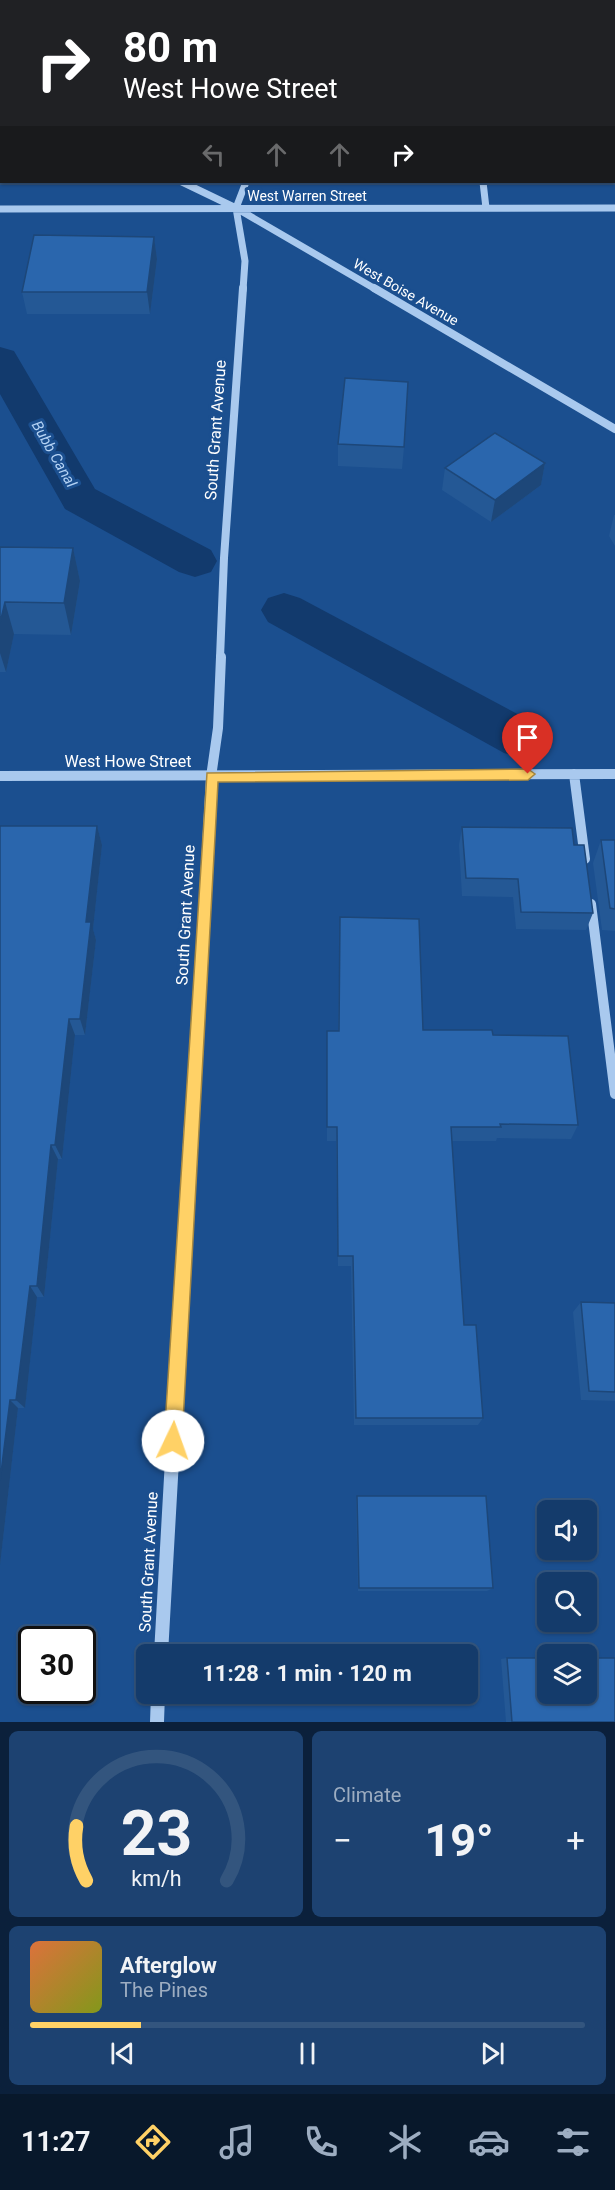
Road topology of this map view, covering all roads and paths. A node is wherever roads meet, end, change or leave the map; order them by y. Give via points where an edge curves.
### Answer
1 (184, 183) edge
2 (246, 183) edge
3 (483, 183) edge
4 (236, 208) junction
5 (486, 208) junction
6 (615, 208) edge
7 (0, 209) edge
8 (615, 429) edge
9 (574, 774) junction
10 (615, 774) edge
11 (0, 776) edge
12 (212, 777) junction
13 (586, 869) edge
14 (589, 892) edge
15 (615, 1094) edge
16 (162, 1644) edge
17 (158, 1704) edge
18 (157, 1722) edge

1 - 4 street, West Boise Avenue
2 - 4 street
3 - 5 street
4 - 5 street, West Warren Street
4 - 7 street, West Warren Street
4 - 8 street, West Boise Avenue
4 - 12 street, South Grant Avenue via 246,261
5 - 6 street, West Warren Street
9 - 10 street, West Howe Street
9 - 12 street, West Howe Street
9 - 13 street
11 - 12 street, West Howe Street
12 - 16 street, South Grant Avenue
14 - 15 street
17 - 18 street

